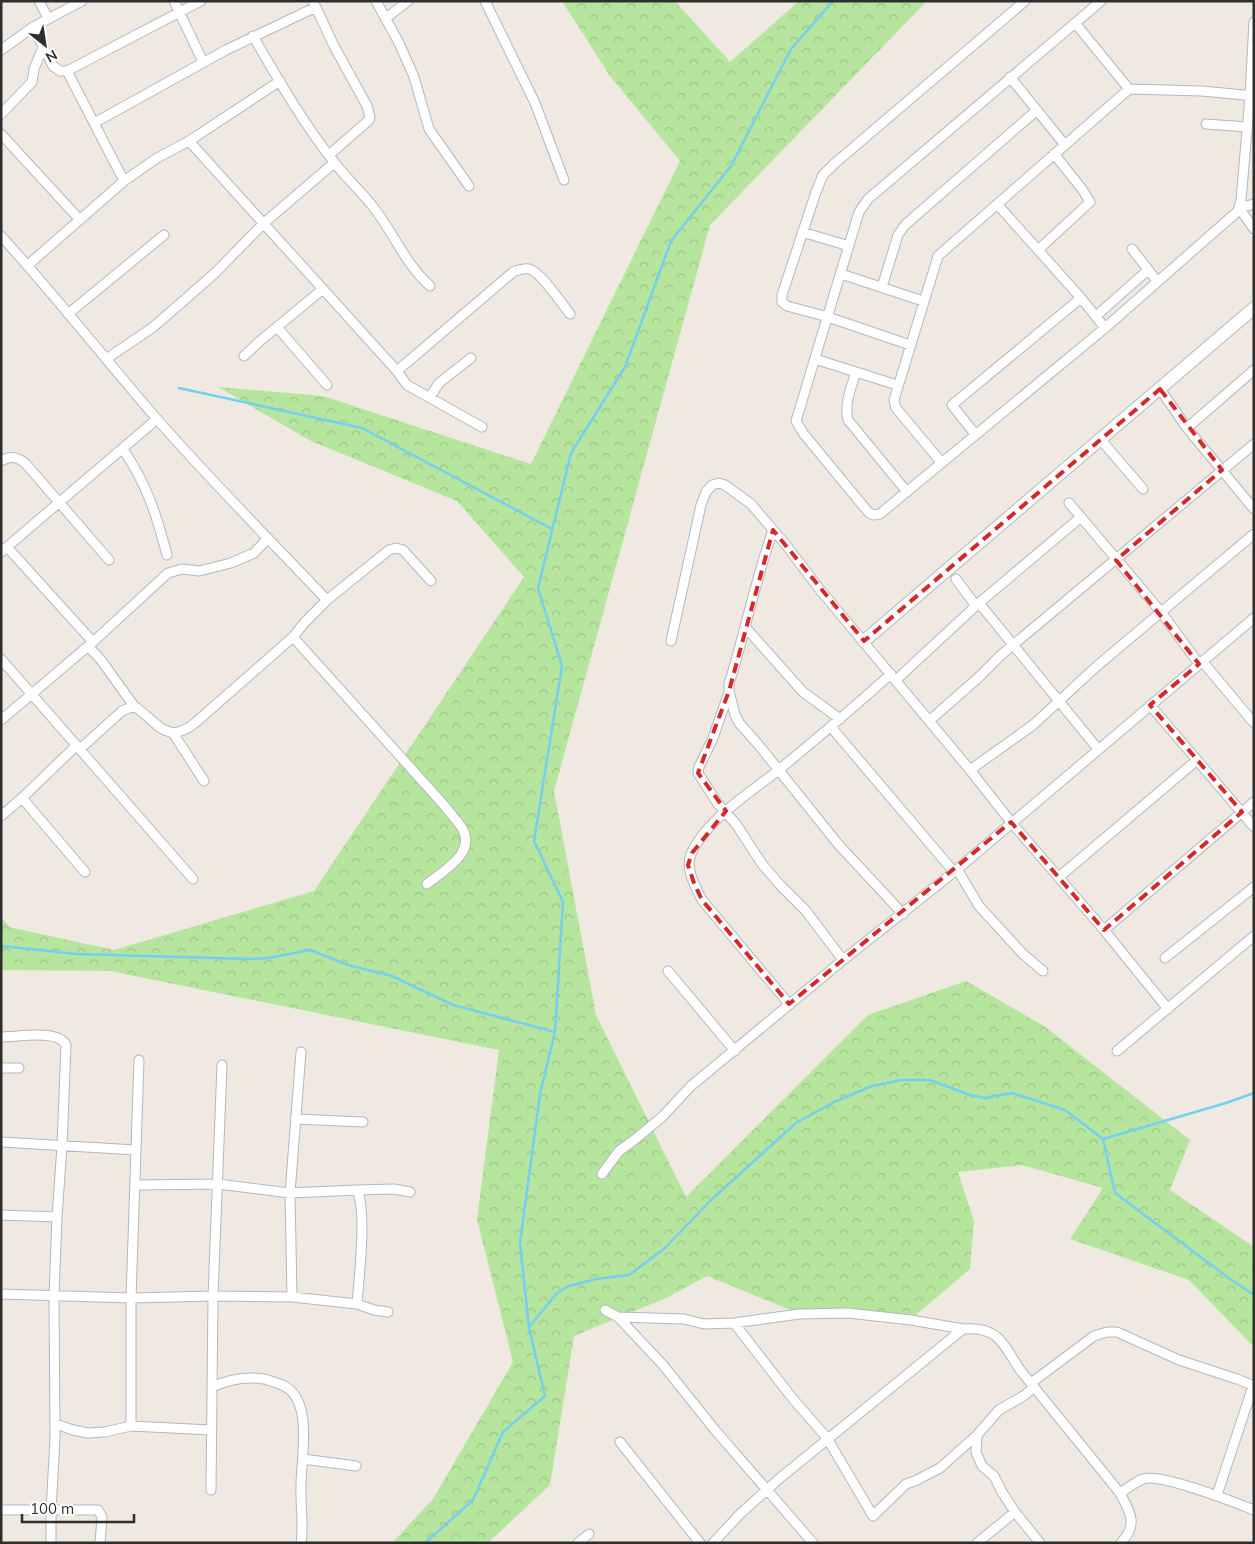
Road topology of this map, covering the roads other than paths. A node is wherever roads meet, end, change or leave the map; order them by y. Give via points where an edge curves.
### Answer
1 (39, 1) edge
2 (82, 1) edge
3 (174, 1) edge
4 (201, 1) edge
5 (376, 1) edge
6 (408, 1) edge
7 (485, 1) edge
8 (1025, 1) edge
9 (1101, 1) edge
10 (314, 4) edge
11 (179, 12) junction
12 (48, 18) junction
13 (386, 18) junction
14 (1254, 22) edge
15 (1075, 23) junction
16 (33, 27) junction
17 (253, 36) junction
18 (43, 47) junction
19 (1, 50) edge
20 (203, 62) junction
21 (66, 71) junction
22 (1010, 77) junction
23 (280, 81) junction
24 (1129, 89) junction
25 (1252, 96) edge
26 (1037, 110) junction
27 (1, 114) edge
28 (94, 123) junction
29 (1206, 124) dead end
30 (1247, 127) junction
31 (1, 134) edge
32 (189, 141) junction
33 (1065, 145) junction
34 (1054, 154) junction
35 (331, 159) junction
36 (564, 180) dead end
37 (124, 181) junction
38 (469, 186) dead end
39 (997, 204) junction
40 (1254, 204) edge
41 (1238, 208) junction
42 (80, 220) junction
43 (264, 223) junction
44 (1254, 229) edge
45 (802, 232) junction
46 (164, 235) dead end
47 (1, 236) edge
48 (849, 246) junction
49 (1132, 249) dead end
50 (1038, 250) junction
51 (28, 265) junction
52 (1148, 270) junction
53 (841, 274) junction
54 (1157, 281) junction
55 (430, 286) dead end
56 (882, 287) junction
57 (322, 289) junction
58 (1080, 298) junction
59 (923, 301) junction
60 (1254, 308) edge
61 (68, 314) junction
62 (570, 314) dead end
63 (1096, 316) junction
64 (828, 317) junction
65 (278, 327) junction
66 (1105, 328) junction
67 (910, 345) junction
68 (244, 356) dead end
69 (471, 358) dead end
70 (106, 359) junction
71 (814, 359) junction
72 (1254, 370) edge
73 (396, 371) junction
74 (856, 372) junction
75 (327, 385) dead end
76 (898, 385) junction
77 (1160, 390) junction
78 (430, 397) junction
79 (157, 419) junction
80 (482, 427) dead end
81 (1187, 428) junction
82 (975, 434) junction
83 (1101, 440) junction
84 (1254, 444) edge
85 (123, 449) junction
86 (1, 461) edge
87 (941, 462) junction
88 (1222, 470) junction
89 (1143, 489) dead end
90 (907, 492) junction
91 (60, 501) junction
92 (1069, 503) dead end
93 (1254, 509) edge
94 (1081, 518) junction
95 (773, 530) junction
96 (1254, 534) edge
97 (268, 538) junction
98 (4, 550) edge
99 (167, 555) dead end
100 (109, 560) dead end
101 (1116, 560) junction
102 (956, 579) dead end
103 (431, 581) dead end
104 (327, 600) junction
105 (977, 604) junction
106 (1161, 612) junction
107 (1254, 618) edge
108 (746, 628) junction
109 (293, 637) junction
110 (671, 641) dead end
111 (864, 642) junction
112 (90, 644) junction
113 (1013, 644) junction
114 (1, 659) edge
115 (1200, 663) junction
116 (893, 677) junction
117 (729, 691) junction
118 (32, 694) junction
119 (1060, 702) junction
120 (1150, 705) junction
121 (134, 706) junction
122 (840, 719) junction
123 (1, 720) edge
124 (929, 721) junction
125 (1254, 723) edge
126 (831, 727) junction
127 (173, 733) junction
128 (78, 747) junction
129 (1098, 749) junction
130 (1197, 760) junction
131 (779, 770) junction
132 (970, 770) junction
133 (204, 781) dead end
134 (22, 798) junction
135 (1254, 802) edge
136 (726, 811) junction
137 (1242, 812) junction
138 (1, 816) edge
139 (1011, 822) junction
140 (1254, 827) edge
141 (956, 870) junction
142 (84, 872) dead end
143 (1059, 878) junction
144 (194, 879) dead end
145 (427, 884) dead end
146 (1254, 887) edge
147 (903, 914) junction
148 (1104, 930) junction
149 (1254, 936) edge
150 (1165, 958) dead end
151 (843, 960) junction
152 (668, 971) dead end
153 (1043, 971) dead end
154 (789, 1004) junction
155 (1168, 1009) junction
156 (1, 1037) edge
157 (734, 1051) junction
158 (1117, 1051) dead end
159 (301, 1052) dead end
160 (139, 1060) dead end
161 (222, 1065) dead end
162 (1, 1068) edge
163 (19, 1068) dead end
164 (295, 1119) junction
165 (363, 1122) dead end
166 (1, 1142) edge
167 (62, 1146) junction
168 (136, 1150) junction
169 (602, 1174) dead end
170 (218, 1184) junction
171 (134, 1185) junction
172 (357, 1190) junction
173 (410, 1192) dead end
174 (290, 1193) junction
175 (1, 1215) edge
176 (57, 1216) junction
177 (1, 1294) edge
178 (54, 1296) junction
179 (213, 1296) junction
180 (292, 1297) junction
181 (131, 1298) junction
182 (357, 1304) junction
183 (605, 1310) dead end
184 (388, 1312) dead end
185 (618, 1316) junction
186 (734, 1323) junction
187 (963, 1329) junction
188 (1032, 1385) junction
189 (1254, 1386) edge
190 (212, 1388) junction
191 (56, 1424) junction
192 (131, 1426) junction
193 (211, 1430) junction
194 (977, 1435) junction
195 (827, 1438) junction
196 (620, 1442) dead end
197 (303, 1459) junction
198 (356, 1466) dead end
199 (768, 1489) junction
200 (210, 1490) dead end
201 (1120, 1494) junction
202 (1217, 1495) junction
203 (1, 1510) edge
204 (1254, 1510) edge
205 (51, 1511) junction
206 (1015, 1512) junction
207 (589, 1534) dead end
208 (51, 1543) edge
209 (100, 1543) edge
210 (300, 1543) edge
211 (578, 1543) edge
212 (700, 1543) edge
213 (713, 1543) edge
214 (813, 1543) edge
215 (977, 1543) edge
216 (1040, 1543) edge
217 (1120, 1543) edge

1 - 12 street
2 - 12 street
3 - 11 street
4 - 11 street
5 - 13 street
6 - 13 street
7 - 36 street via 535,103
8 - 45 street via 823,175
9 - 15 street
10 - 17 street
10 - 35 street via 370,117
11 - 20 street
11 - 21 street
12 - 16 street
13 - 38 street via 414,77 429,130
14 - 25 street
15 - 22 street
15 - 24 street
16 - 18 street
16 - 19 street
17 - 20 street
17 - 23 street
18 - 21 street via 53,66
18 - 27 street via 32,82
20 - 28 street
21 - 28 street
22 - 26 street
22 - 48 street via 868,199 859,212
23 - 32 street
23 - 35 street
24 - 25 street
24 - 33 street
25 - 30 street
26 - 33 street
26 - 56 street via 905,225 898,235
28 - 37 street
29 - 30 street
30 - 41 street
31 - 42 street
32 - 37 street
32 - 43 street
33 - 34 street
34 - 39 street
34 - 50 street via 1090,202
35 - 43 street
35 - 55 street via 373,206 410,265
37 - 42 street
39 - 50 street
39 - 59 street via 938,256
40 - 41 street
41 - 44 street
41 - 54 street via 1226,223
42 - 51 street
43 - 57 street
43 - 70 street via 215,273 152,328
45 - 48 street
45 - 64 street via 782,302
46 - 61 street
47 - 51 street
48 - 53 street
49 - 52 street
50 - 58 street
51 - 61 street
52 - 54 street
52 - 63 street
53 - 56 street
53 - 64 street
54 - 66 street
56 - 59 street
57 - 65 street
57 - 73 street
58 - 63 street
58 - 82 street via 952,405
59 - 67 street
60 - 77 street
61 - 70 street
62 - 73 street via 539,275 531,269 522,269 513,272
63 - 66 street
64 - 67 street
64 - 71 street
65 - 68 street
65 - 75 street
66 - 82 street
67 - 76 street
69 - 78 street via 439,383
70 - 79 street
71 - 74 street
71 - 90 street via 796,421 800,429 874,516
72 - 81 street
73 - 78 street via 407,385
74 - 76 street
74 - 90 street via 846,412 848,420
76 - 87 street via 894,400 896,408
77 - 81 street
77 - 83 street
78 - 80 street
79 - 85 street
79 - 97 street
81 - 88 street
82 - 87 street
83 - 89 street
83 - 111 street
84 - 88 street
85 - 91 street
85 - 99 street via 146,487
86 - 91 street via 8,457 19,458
87 - 90 street
88 - 93 street
88 - 101 street
91 - 98 street
91 - 100 street
92 - 94 street
94 - 101 street
94 - 105 street
95 - 108 street
95 - 110 street via 739,494 725,485 712,485 701,505
95 - 111 street
96 - 106 street
97 - 104 street
97 - 112 street via 254,552 231,563 199,571 182,569 168,573
98 - 112 street
101 - 106 street
101 - 113 street
102 - 105 street
103 - 104 street via 403,550 396,548 389,550
104 - 109 street
105 - 113 street
105 - 116 street
106 - 115 street
106 - 119 street
107 - 115 street
108 - 117 street
108 - 122 street via 803,692
109 - 127 street via 195,723 180,733
109 - 145 street via 463,830 466,848 458,859
111 - 116 street
112 - 118 street
112 - 121 street
113 - 119 street
113 - 124 street
114 - 118 street
115 - 120 street
115 - 125 street
116 - 122 street
116 - 124 street
117 - 131 street via 740,724
117 - 136 street via 698,773
118 - 123 street
118 - 128 street
119 - 129 street
119 - 132 street
120 - 129 street
120 - 130 street
121 - 127 street via 159,728
121 - 128 street via 122,711
122 - 126 street
124 - 132 street
126 - 131 street
126 - 141 street
127 - 133 street
128 - 134 street
128 - 144 street
129 - 139 street
130 - 137 street
130 - 143 street
131 - 136 street
131 - 147 street via 838,844
132 - 139 street
134 - 138 street
134 - 142 street
135 - 137 street
136 - 151 street via 762,864 806,911
136 - 154 street via 710,827 692,853 688,865 702,900
137 - 140 street
137 - 148 street
139 - 141 street
139 - 143 street
141 - 147 street
141 - 153 street via 979,906
143 - 148 street
146 - 150 street
147 - 151 street
148 - 155 street
149 - 155 street
151 - 154 street
152 - 157 street
154 - 157 street
155 - 158 street
156 - 167 street via 48,1035 64,1041
157 - 169 street via 691,1086 634,1142 618,1151
159 - 164 street
160 - 168 street
161 - 170 street
162 - 163 street
164 - 165 street
164 - 174 street
166 - 167 street
167 - 168 street
167 - 176 street
168 - 171 street
170 - 171 street
170 - 174 street
170 - 179 street
171 - 181 street
172 - 173 street via 394,1188
172 - 174 street
172 - 182 street via 362,1206
174 - 180 street
175 - 176 street
176 - 178 street
177 - 178 street
178 - 181 street
178 - 191 street
179 - 180 street
179 - 181 street
179 - 190 street
180 - 182 street
181 - 192 street
182 - 184 street
183 - 185 street
185 - 186 street via 684,1319 704,1324
185 - 199 street
186 - 187 street via 799,1314 848,1313
186 - 195 street
187 - 188 street via 985,1331 998,1337
187 - 195 street
188 - 189 street via 1094,1336 1117,1332 1179,1360
188 - 194 street via 1026,1396 999,1410
188 - 201 street
189 - 202 street
190 - 193 street
190 - 197 street via 238,1378 258,1378 287,1387 296,1396 302,1413
191 - 192 street via 88,1433
191 - 205 street
192 - 193 street
193 - 200 street
194 - 195 street via 940,1468 906,1484 874,1516
194 - 206 street via 976,1452 980,1463 994,1476
195 - 199 street
196 - 212 street
197 - 198 street
197 - 210 street
199 - 213 street
199 - 214 street
201 - 202 street via 1143,1480 1154,1478
201 - 217 street via 1132,1524 1130,1532
202 - 204 street
203 - 205 street
205 - 208 street
205 - 209 street via 98,1510 102,1517
206 - 215 street
206 - 216 street
207 - 211 street

